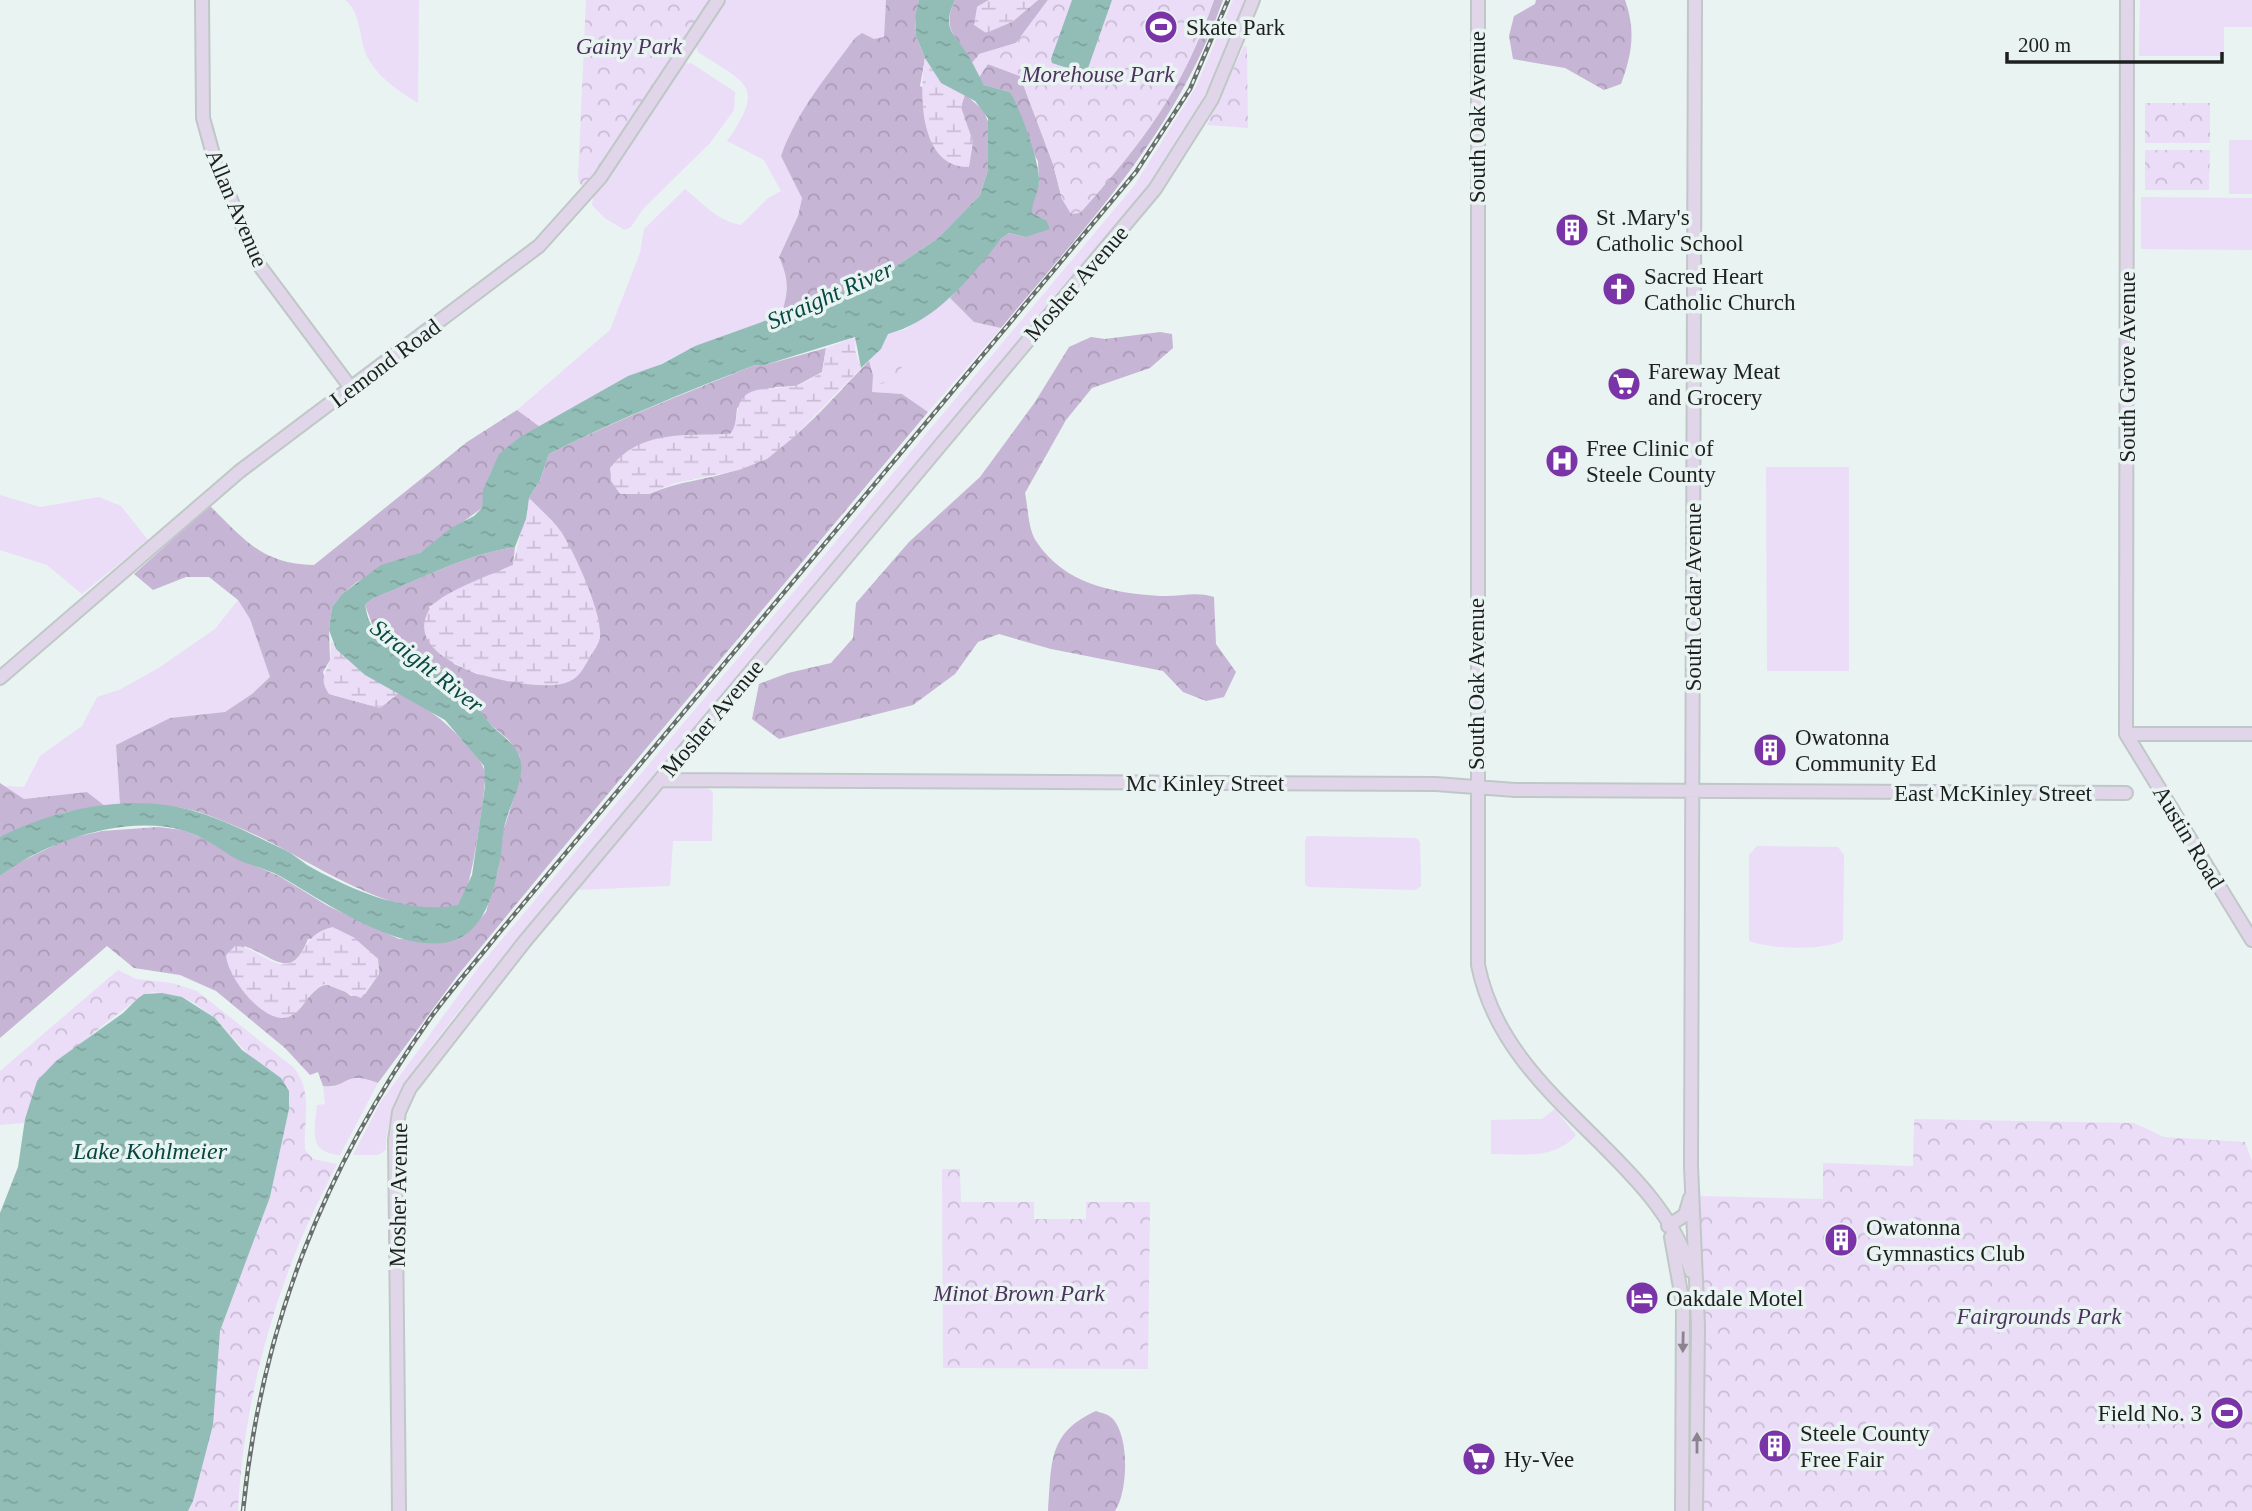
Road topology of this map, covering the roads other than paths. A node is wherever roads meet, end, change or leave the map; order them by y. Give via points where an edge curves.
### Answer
1 (202, 0) edge
2 (718, 0) edge
3 (1253, 0) edge
4 (1478, 0) edge
5 (1695, 0) edge
6 (2127, 0) edge
7 (351, 388) junction
8 (0, 678) edge
9 (2126, 734) junction
10 (2252, 734) edge
11 (660, 780) junction
12 (1475, 787) junction
13 (1692, 790) junction
14 (2126, 793) dead end
15 (2252, 940) edge
16 (1691, 1194) junction
17 (1668, 1226) junction
18 (1696, 1295) junction
19 (399, 1511) edge
20 (1682, 1511) edge
21 (1696, 1511) edge

1 - 7 street, Allan Avenue via 203,118 216,165 259,265
2 - 7 street, Lemond Road via 610,164 561,224 515,265
3 - 11 street, Mosher Avenue via 1212,99 1155,189
4 - 12 street, South Oak Avenue
5 - 13 street, South Cedar Avenue
6 - 9 street, South Grove Avenue
7 - 8 street, Lemond Road via 240,471
9 - 10 street
9 - 15 street, Austin Road
11 - 12 street, Mc Kinley Street
11 - 19 street, Mosher Avenue via 444,1041 399,1112 395,1140
12 - 13 street, Mc Kinley Street
12 - 17 street, South Oak Avenue via 1476,946 1492,1014 1515,1052 1646,1193
13 - 14 street, East McKinley Street
13 - 16 street, South Cedar Avenue
16 - 17 street via 1685,1214
16 - 18 street, South Cedar Avenue
17 - 18 street, South Oak Avenue via 1688,1259
17 -> 20 street via 1683,1304
21 -> 18 street, South Cedar Avenue

